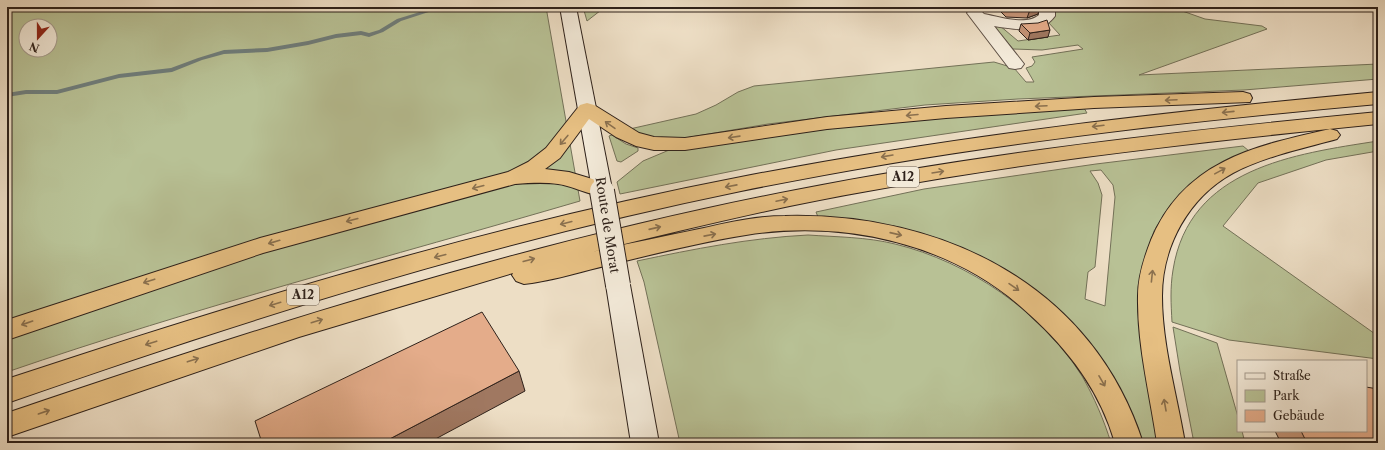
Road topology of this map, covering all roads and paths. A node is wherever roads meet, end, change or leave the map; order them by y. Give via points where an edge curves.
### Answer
1 (568, 7) edge
2 (1046, 7) edge
3 (975, 12) edge
4 (1015, 64) dead end
5 (1378, 96) edge
6 (587, 109) junction
7 (1378, 118) edge
8 (1378, 124) edge
9 (516, 177) junction
10 (602, 189) junction
11 (438, 285) junction
12 (7, 330) edge
13 (7, 391) edge
14 (7, 425) edge
15 (645, 443) edge
16 (1130, 443) edge
17 (1171, 443) edge

1 - 6 main road, Route de Morat
2 - 3 main road via 1047,16 1043,20 1025,24 1003,23
3 - 4 main road
5 -> 6 highway via 1213,98 986,109 845,121 686,144 646,143 634,140
5 -> 13 highway, A12 via 1004,139 871,159 726,187 596,216 359,279 195,328
6 -> 9 highway via 553,153
6 - 10 main road, Route de Morat
11 -> 7 highway, A12 via 630,234 913,176 1136,144
17 -> 8 highway via 1153,338 1150,301 1154,265 1162,234 1175,211 1213,175 1239,161 1288,145
9 - 10 highway via 560,176
9 -> 12 highway via 311,231 150,281
10 - 15 main road, Route de Morat, bridge
14 -> 11 highway, A12 via 199,359
11 -> 16 highway via 532,274 753,226 802,223 858,227 896,234 962,256 1031,299 1073,340 1101,378 1124,422

